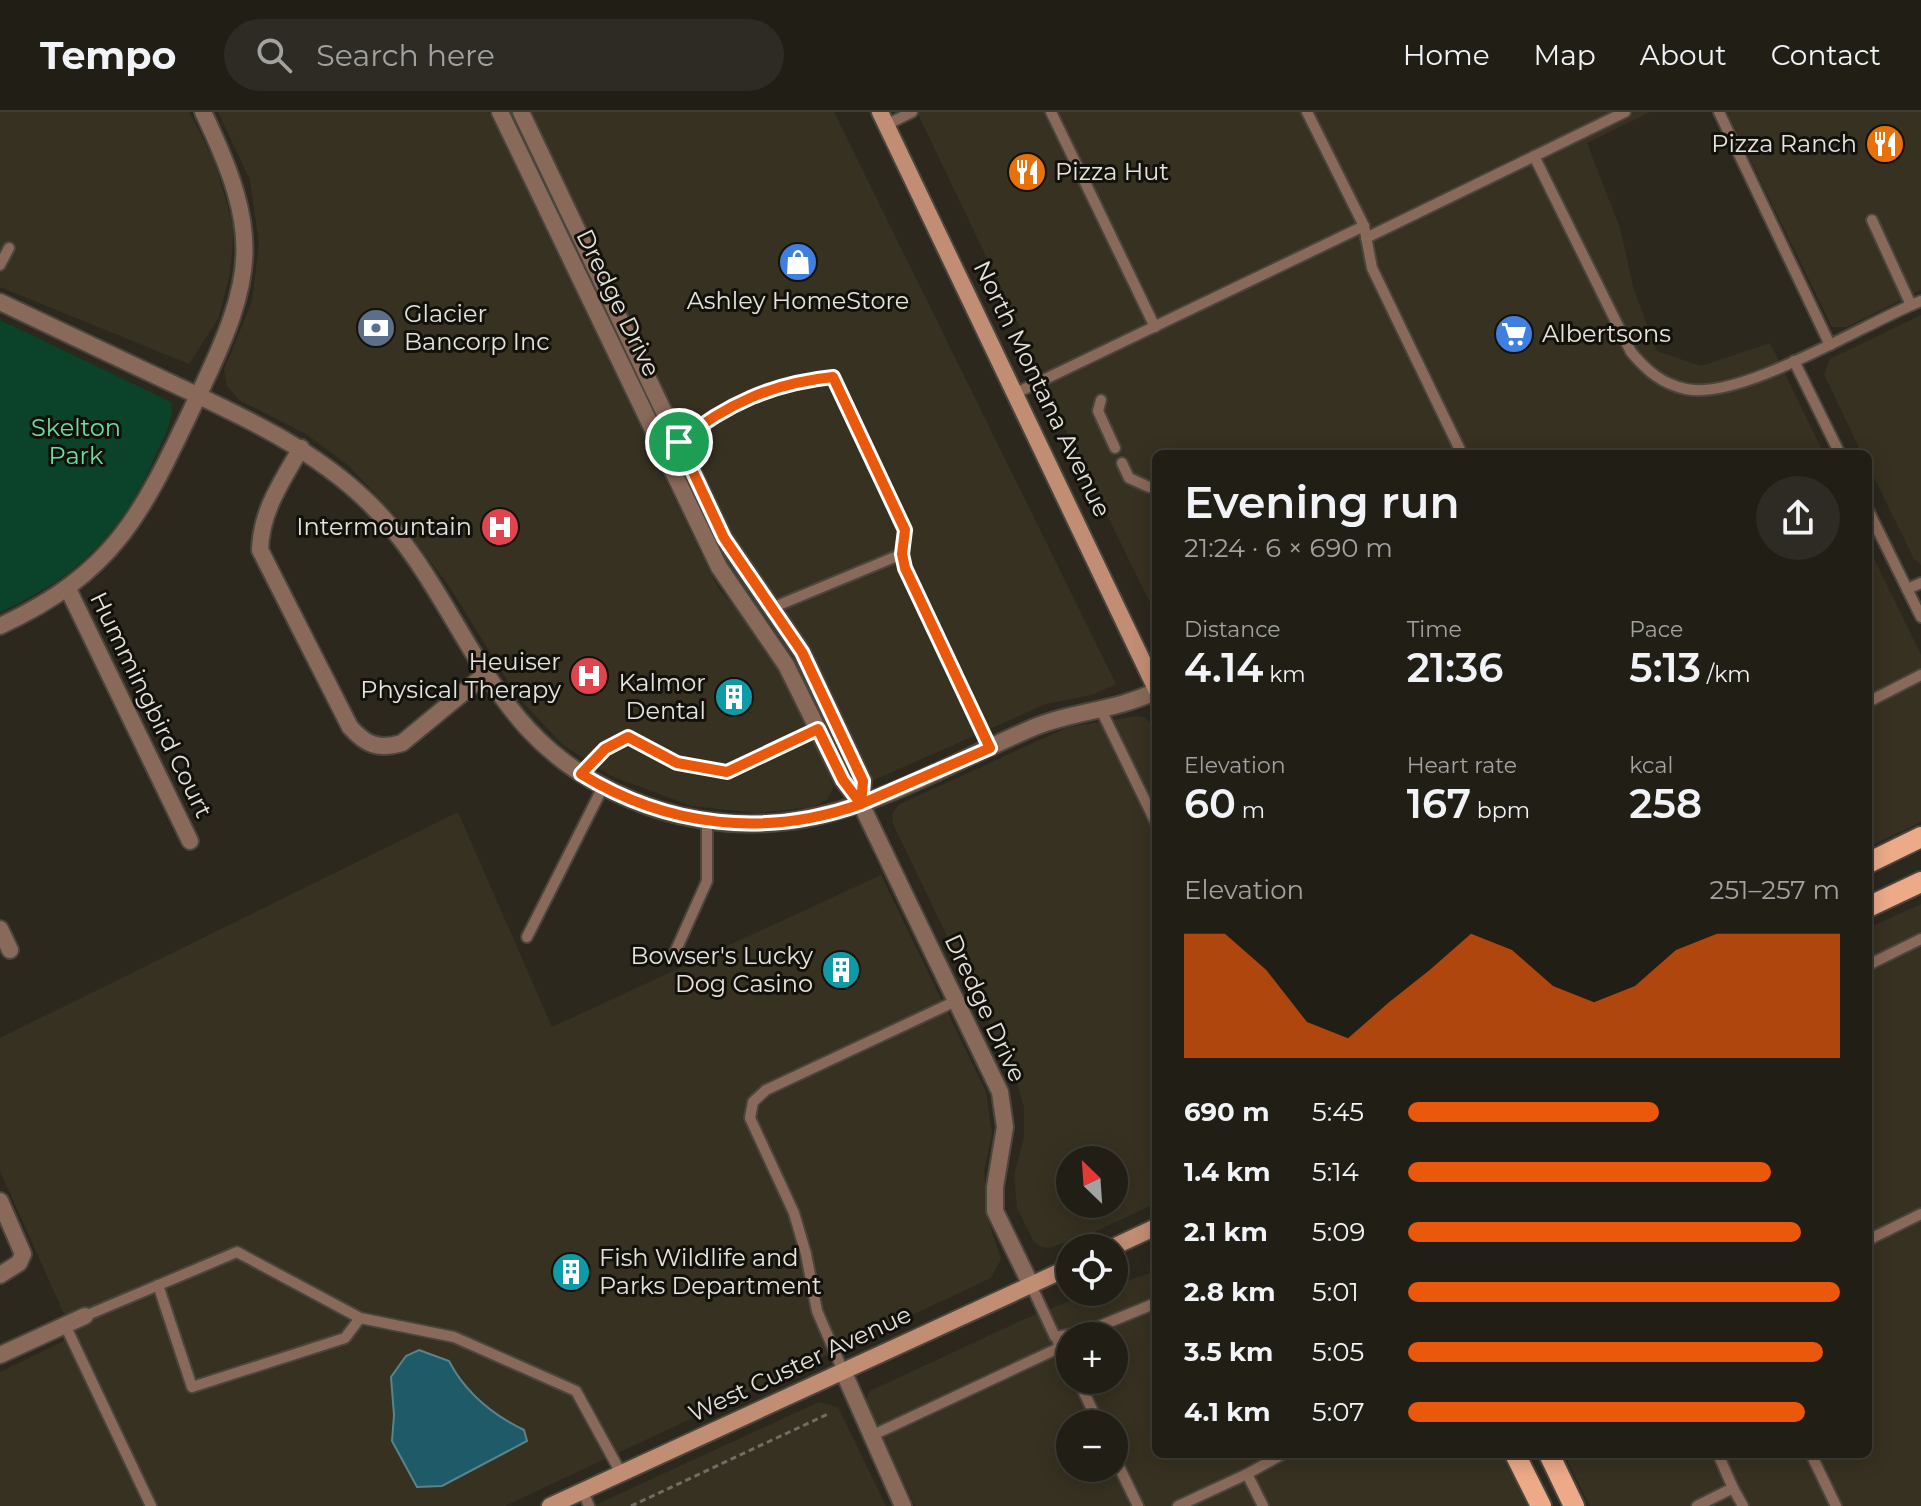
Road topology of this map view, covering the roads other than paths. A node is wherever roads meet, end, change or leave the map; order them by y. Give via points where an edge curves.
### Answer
1 (203, 112) edge
2 (500, 112) edge
3 (521, 112) edge
4 (912, 112) edge
5 (1051, 112) edge
6 (1307, 112) edge
7 (1625, 112) edge
8 (1719, 112) edge
9 (883, 118) edge
10 (1534, 156) junction
11 (1872, 220) dead end
12 (1364, 226) junction
13 (1366, 238) junction
14 (9, 248) dead end
15 (0, 265) edge
16 (0, 302) edge
17 (1916, 303) edge
18 (1155, 327) junction
19 (1830, 345) junction
20 (1794, 361) junction
21 (1016, 393) junction
22 (198, 396) junction
23 (1101, 400) dead end
24 (679, 442) junction
25 (301, 448) junction
26 (1115, 448) dead end
27 (1460, 450) edge
28 (1838, 450) edge
29 (1122, 463) dead end
30 (1149, 487) dead end
31 (1872, 518) edge
32 (902, 554) junction
33 (1921, 583) edge
34 (68, 589) junction
35 (1907, 589) junction
36 (774, 607) junction
37 (1921, 617) edge
38 (0, 626) edge
39 (487, 673) junction
40 (1921, 675) edge
41 (1152, 682) edge
42 (1152, 691) edge
43 (1872, 700) edge
44 (1101, 710) junction
45 (818, 729) junction
46 (990, 748) junction
47 (581, 774) junction
48 (603, 787) junction
49 (861, 804) junction
50 (1152, 815) edge
51 (707, 822) junction
52 (1921, 837) edge
53 (190, 841) dead end
54 (1872, 861) edge
55 (1921, 882) edge
56 (1872, 905) edge
57 (0, 929) edge
58 (527, 937) dead end
59 (1921, 939) edge
60 (10, 950) dead end
61 (676, 950) dead end
62 (1872, 963) edge
63 (956, 1001) junction
64 (0, 1201) edge
65 (1921, 1214) edge
66 (1152, 1229) edge
67 (1872, 1238) edge
68 (1128, 1240) edge
69 (1056, 1273) edge
70 (0, 1275) edge
71 (158, 1285) junction
72 (1031, 1285) junction
73 (1152, 1305) edge
74 (85, 1316) joint
75 (360, 1318) junction
76 (1109, 1322) edge
77 (65, 1325) junction
78 (1056, 1338) edge
79 (1056, 1343) edge
80 (0, 1355) edge
81 (843, 1371) junction
82 (871, 1436) junction
83 (1276, 1458) edge
84 (1517, 1458) edge
85 (1551, 1458) edge
86 (1720, 1458) edge
87 (1813, 1458) edge
88 (621, 1473) junction
89 (1247, 1474) junction
90 (1126, 1482) edge
91 (1733, 1488) junction
92 (586, 1498) edge
93 (151, 1506) edge
94 (550, 1506) edge
95 (903, 1506) edge
96 (1138, 1506) edge
97 (1178, 1506) edge
98 (1263, 1506) edge
99 (1541, 1506) edge
100 (1574, 1506) edge
101 (1697, 1506) edge
102 (1743, 1506) edge
103 (1836, 1506) edge

1 - 22 street via 237,189 246,248 233,319
2 - 45 street, Dredge Drive via 719,567 780,656
3 - 24 street, Dredge Drive
4 - 9 lane
5 - 18 lane
6 - 12 lane
7 - 10 lane
8 - 19 lane
9 - 21 main road, North Montana Avenue
10 - 13 lane
10 - 20 lane via 1631,352 1647,370 1666,383 1712,390
11 - 17 lane
12 - 13 lane
12 - 18 lane
13 - 27 lane via 1372,268
14 - 15 lane
16 - 22 street
17 - 19 lane
18 - 21 lane
19 - 20 lane
20 - 28 lane
21 - 41 main road, North Montana Avenue
22 - 25 street
22 - 34 street via 131,527
23 - 26 lane via 1098,411
24 - 32 lane via 754,394 794,381 833,377 905,530
24 - 36 street, Dredge Drive via 724,538
25 - 39 street via 369,503 399,536
25 - 39 street via 268,506 260,550 350,727 365,744 386,748 402,743
29 - 30 lane via 1129,478
31 - 35 lane
32 - 36 lane
32 - 46 lane
33 - 35 lane
34 - 38 street
34 - 53 street, Hummingbird Court
35 - 37 lane
36 - 49 street, Dredge Drive via 802,652 863,781
39 - 47 street via 528,729
40 - 43 lane
42 - 44 street
44 - 46 street via 1049,721
44 - 50 lane
45 - 47 lane via 727,772 677,763 628,737 605,749
45 - 49 street, Dredge Drive
46 - 49 street
47 - 48 street
48 - 51 street
48 - 58 lane
49 - 51 street via 785,823
49 - 63 street, Dredge Drive
51 - 61 lane via 707,881
52 - 54 main road
55 - 56 main road
57 - 60 street
59 - 62 lane
63 - 72 street, Dredge Drive via 1000,1092 1005,1127 995,1211
63 - 81 lane via 766,1090 753,1102 750,1118 794,1213 817,1311
64 - 70 street via 23,1254
65 - 67 lane
66 - 68 main road
69 - 72 main road, West Custer Avenue
71 - 74 lane
71 - 75 lane via 237,1252
71 - 75 lane via 192,1387 345,1338
72 - 78 lane
72 - 81 main road, West Custer Avenue
73 - 76 lane
74 - 77 street
75 - 88 lane via 454,1337 576,1391
77 - 80 street
77 - 93 lane
79 - 82 lane
81 - 82 street
81 - 88 main road, West Custer Avenue
82 - 95 street
83 - 89 lane
84 - 99 main road
85 - 100 main road
86 - 91 lane
87 - 103 lane
88 - 92 main road, West Custer Avenue
89 - 97 lane
89 - 98 lane
90 - 96 lane
91 - 101 lane
91 - 102 lane
92 - 94 main road, West Custer Avenue

